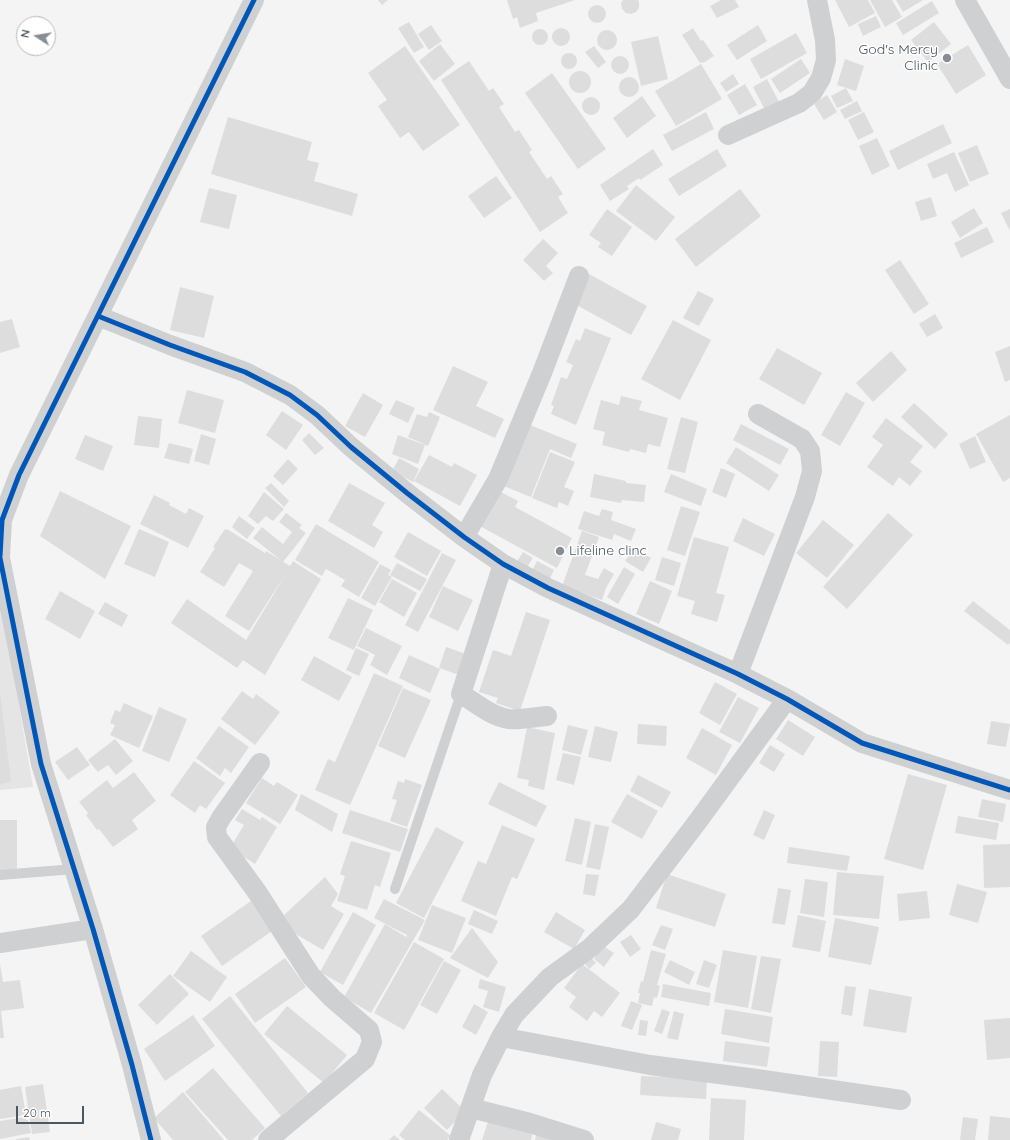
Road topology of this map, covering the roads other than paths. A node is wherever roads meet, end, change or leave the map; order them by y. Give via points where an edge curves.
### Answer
1 (254, 0) edge
2 (817, 0) edge
3 (965, 0) edge
4 (1010, 79) edge
5 (728, 135) dead end
6 (579, 276) dead end
7 (98, 316) junction
8 (758, 414) dead end
9 (464, 537) junction
10 (0, 557) edge
11 (503, 564) junction
12 (738, 674) junction
13 (461, 694) junction
14 (787, 699) junction
15 (547, 716) dead end
16 (260, 763) dead end
17 (1010, 790) edge
18 (74, 869) junction
19 (0, 875) edge
20 (395, 889) dead end
21 (93, 929) junction
22 (0, 943) edge
23 (501, 1037) junction
24 (901, 1100) dead end
25 (471, 1108) junction
26 (151, 1140) edge
27 (268, 1140) edge
28 (459, 1140) edge
29 (584, 1140) edge

1 - 7 street
2 - 5 street via 826,60 821,78 812,93 799,104
3 - 4 street
6 - 9 street via 498,479
7 - 9 street via 245,372 290,395
7 - 10 street via 19,475 2,520
8 - 12 street via 802,438 810,450 812,471 805,497
9 - 11 street
10 - 18 street via 41,764
11 - 12 street via 548,588
11 - 13 street
12 - 14 street
13 - 15 street via 496,716 508,719
13 - 20 lane
14 - 17 street via 862,743
14 - 23 street via 630,909 590,948 550,977 514,1015
16 - 27 street via 221,818 216,827 217,837 258,892 311,976 369,1030 372,1042 365,1059
18 - 19 lane
18 - 21 street
21 - 22 street
21 - 26 street
23 - 24 street via 650,1065
23 - 25 street via 482,1075
25 - 28 street
25 - 29 street

